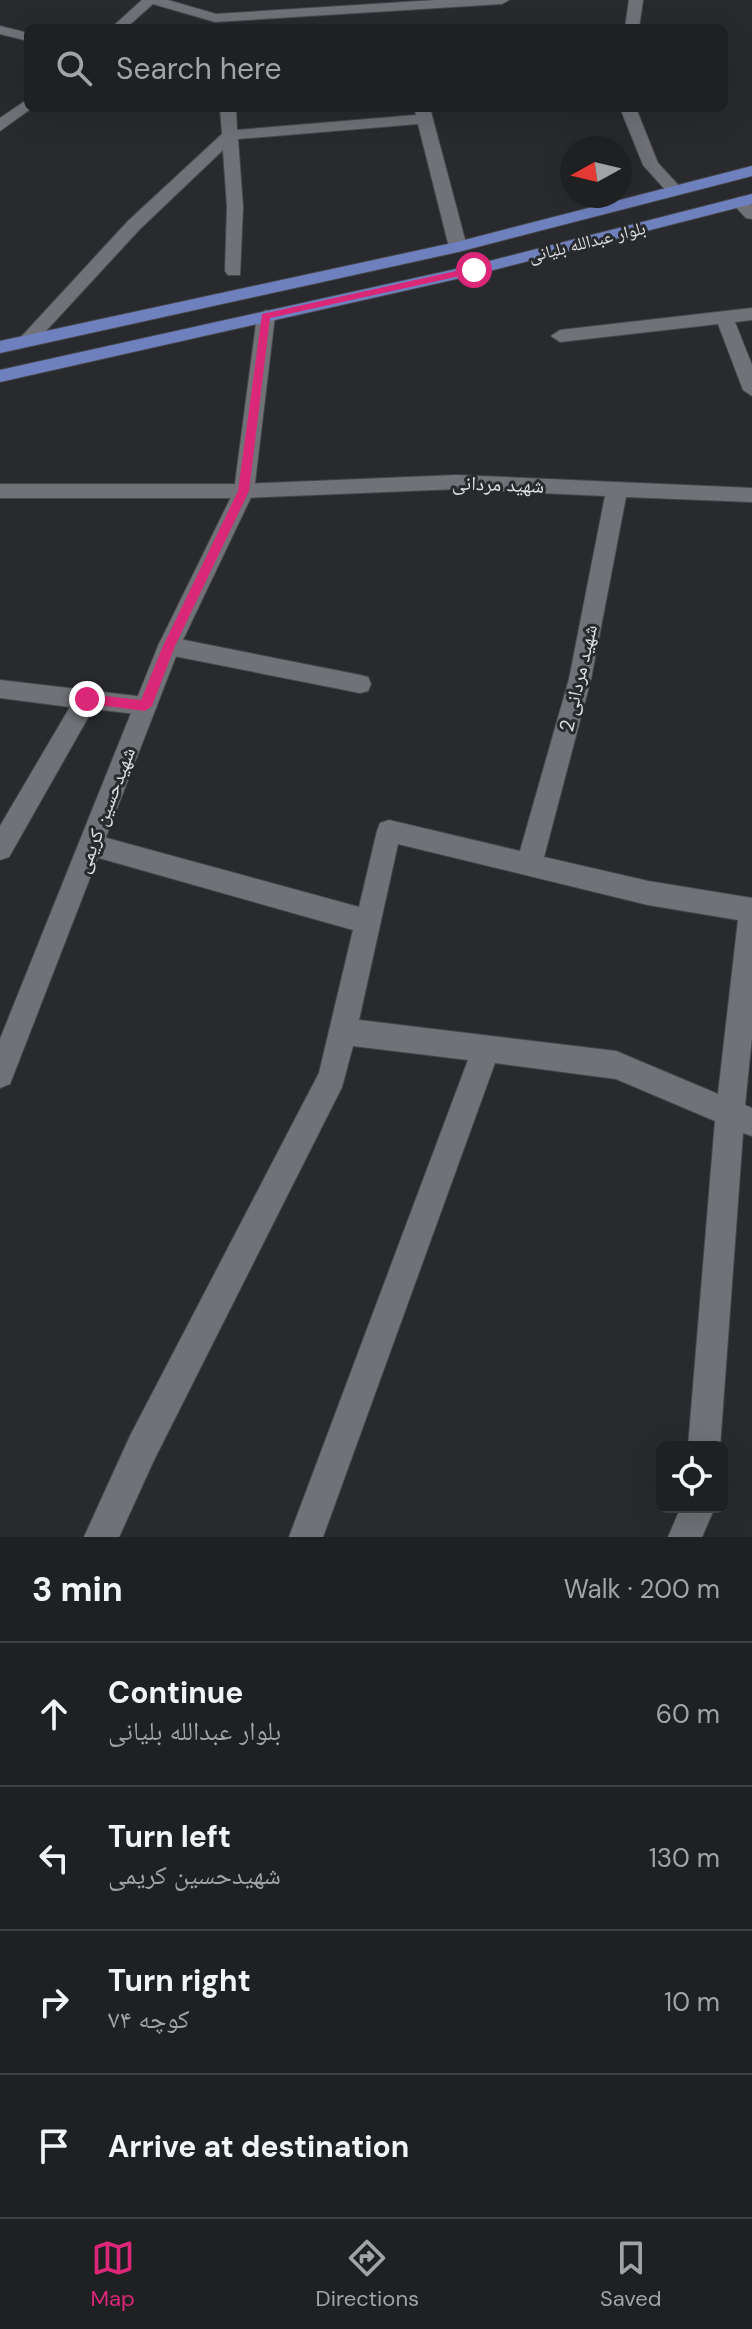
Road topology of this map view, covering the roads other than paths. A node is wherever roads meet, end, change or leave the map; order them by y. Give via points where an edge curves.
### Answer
1 (151, 0) edge
2 (502, 0) edge
3 (636, 0) edge
4 (396, 7) edge
5 (216, 23) edge
6 (123, 24) edge
7 (633, 24) edge
8 (0, 30) edge
9 (24, 36) edge
10 (24, 107) edge
11 (228, 112) edge
12 (630, 112) edge
13 (424, 114) edge
14 (0, 126) edge
15 (230, 135) junction
16 (752, 171) edge
17 (675, 191) junction
18 (748, 205) edge
19 (458, 247) junction
20 (234, 271) dead end
21 (752, 314) edge
22 (266, 316) junction
23 (725, 318) junction
24 (560, 336) dead end
25 (27, 341) junction
26 (0, 347) edge
27 (0, 376) edge
28 (752, 390) edge
29 (617, 489) junction
30 (0, 491) edge
31 (244, 491) junction
32 (752, 495) edge
33 (169, 646) junction
34 (360, 684) dead end
35 (0, 689) edge
36 (87, 699) junction
37 (145, 706) junction
38 (92, 845) junction
39 (0, 849) edge
40 (529, 865) junction
41 (752, 911) edge
42 (368, 922) junction
43 (343, 1031) junction
44 (486, 1049) junction
45 (0, 1074) edge
46 (741, 1118) edge
47 (705, 1441) edge
48 (695, 1513) edge
49 (101, 1537) edge
50 (306, 1537) edge
51 (685, 1537) edge

1 - 5 street
1 - 6 street
2 - 4 street
3 - 7 street
4 - 5 street
8 - 9 street
10 - 14 street
11 - 15 street
12 - 17 street via 651,165
13 - 15 street
13 - 19 street
15 - 20 street
15 - 25 street via 134,225
16 - 17 main road, بلوار عبدالله بلیانی
17 - 19 main road, بلوار عبدالله بلیانی
18 - 22 main road, بلوار عبدالله بلیانی
19 - 25 main road, بلوار عبدالله بلیانی
21 - 23 street
22 - 27 main road, بلوار عبدالله بلیانی
22 - 31 street, شهیدحسین کریمی
23 - 24 street
23 - 28 street
25 - 26 main road, بلوار عبدالله بلیانی
29 - 31 street, شهید مردانی via 457,482
29 - 32 street, شهید مردانی
29 - 40 street, شهید مردانی 2 via 580,679
30 - 31 street, شهید مردانی
31 - 33 street, شهیدحسین کریمی
33 - 34 street
33 - 37 street, شهیدحسین کریمی
35 - 36 street
36 - 37 street
36 - 39 street
37 - 38 street, شهیدحسین کریمی
38 - 42 street
38 - 45 street, شهیدحسین کریمی
40 - 41 street
40 - 42 street via 389,831
41 - 46 street
42 - 43 street
43 - 44 street
43 - 49 street via 332,1077
44 - 46 street via 616,1065
44 - 50 street
46 - 47 street
48 - 51 street

